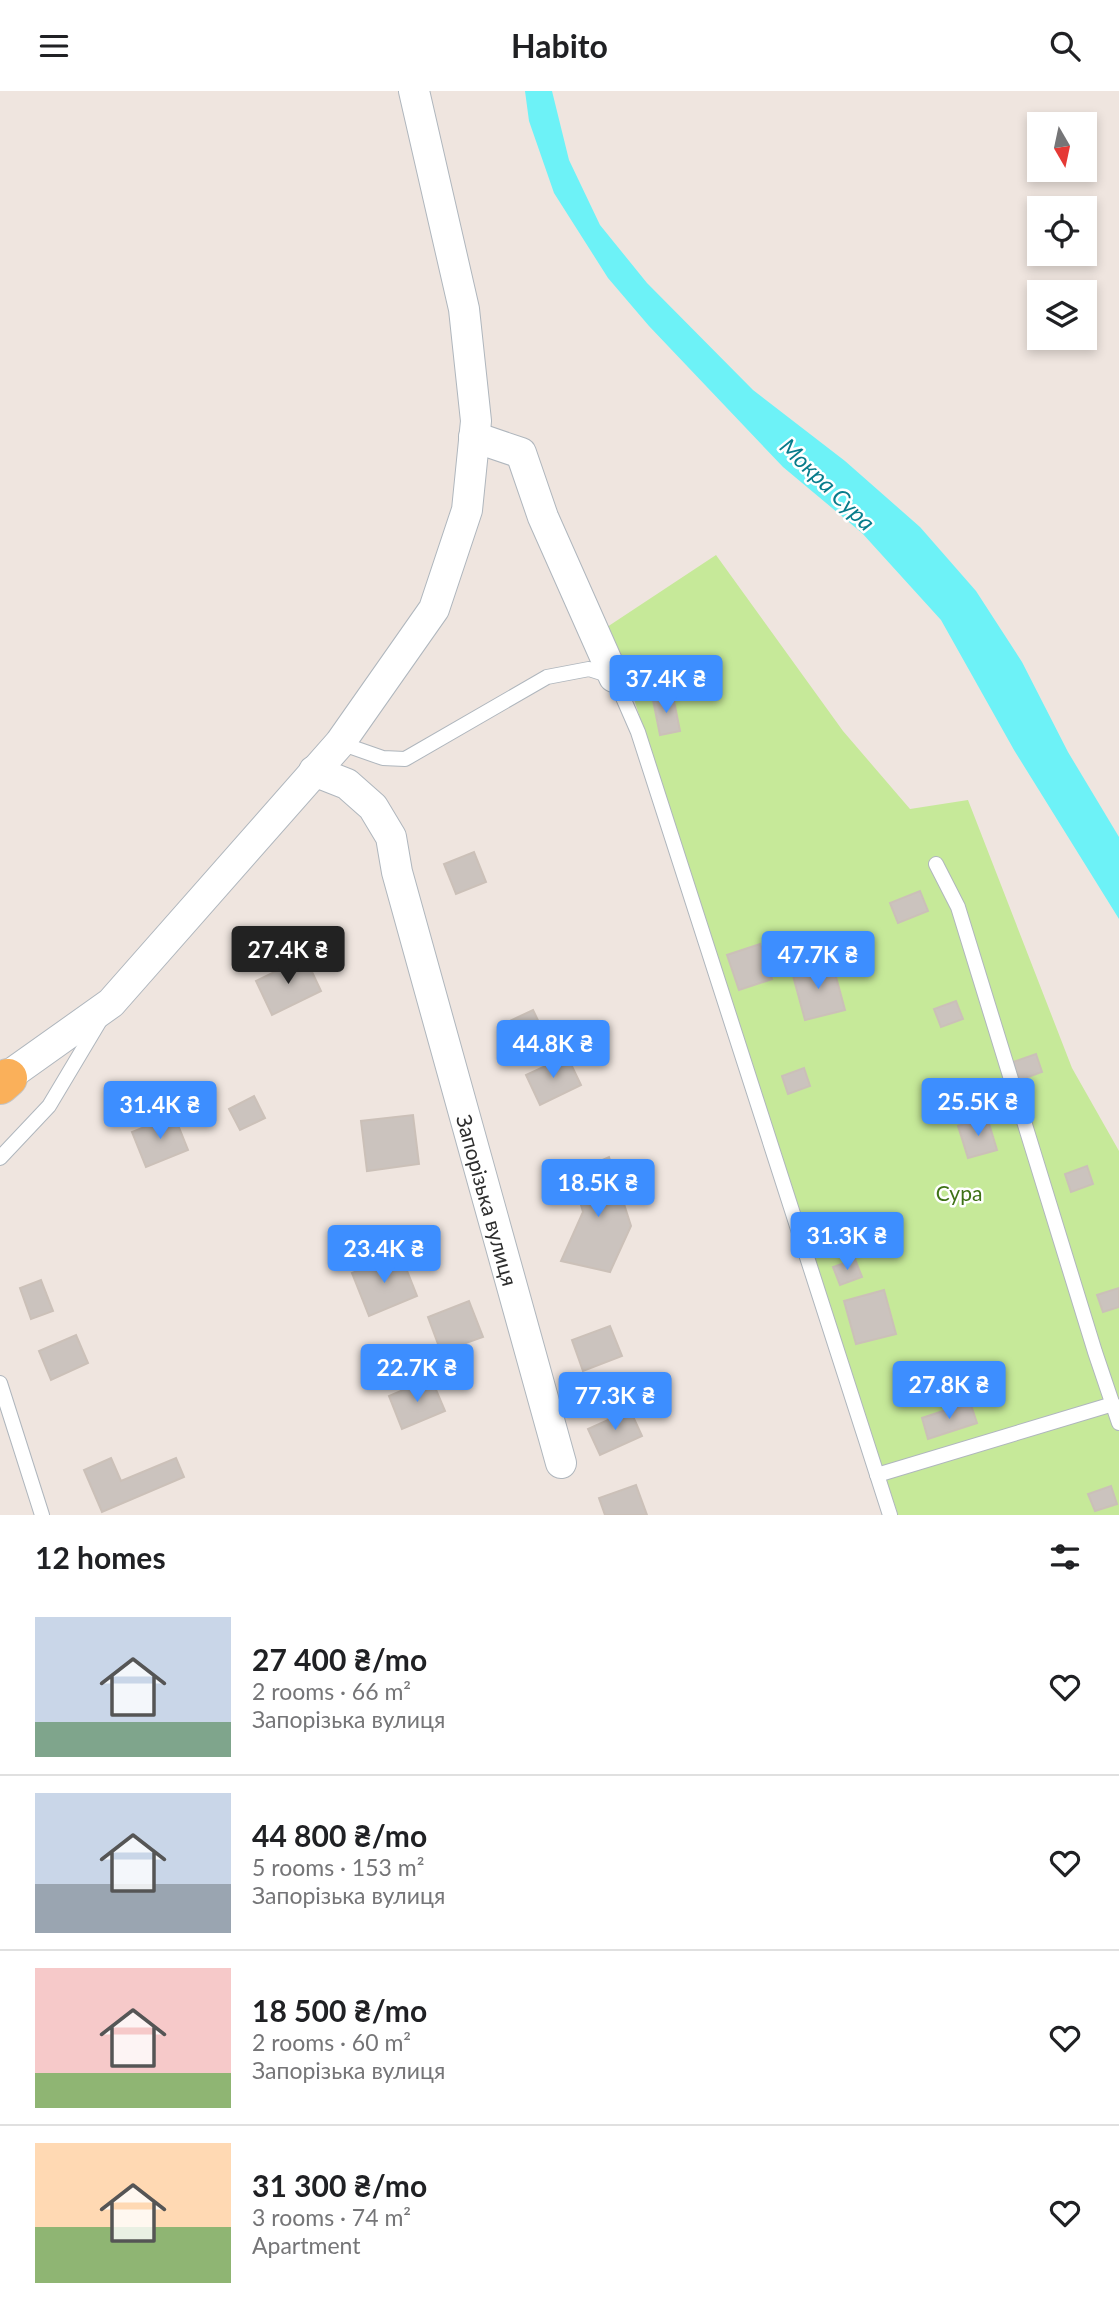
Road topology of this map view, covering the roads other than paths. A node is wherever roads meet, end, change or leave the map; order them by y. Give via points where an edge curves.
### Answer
1 (414, 91) edge
2 (474, 437) junction
3 (614, 677) junction
4 (340, 743) junction
5 (314, 771) junction
6 (936, 864) dead end
7 (111, 1003) junction
8 (2, 1082) edge
9 (0, 1158) edge
10 (0, 1383) edge
11 (1113, 1404) junction
12 (1119, 1423) edge
13 (561, 1463) dead end
14 (877, 1475) junction
15 (42, 1515) edge
16 (890, 1515) edge

1 - 2 street via 464,309
2 - 3 street via 520,453 543,517
2 - 4 street via 467,510 434,609
3 - 4 lane via 589,669 547,677 405,759 383,758
3 - 14 lane via 638,731
4 - 5 street
5 - 7 street
5 - 13 street, Запорізька вулиця via 347,784 373,807 391,837
6 - 11 lane via 958,907
7 - 8 street
7 - 9 lane via 49,1107
10 - 15 lane
11 - 12 lane
11 - 14 lane
14 - 16 lane

